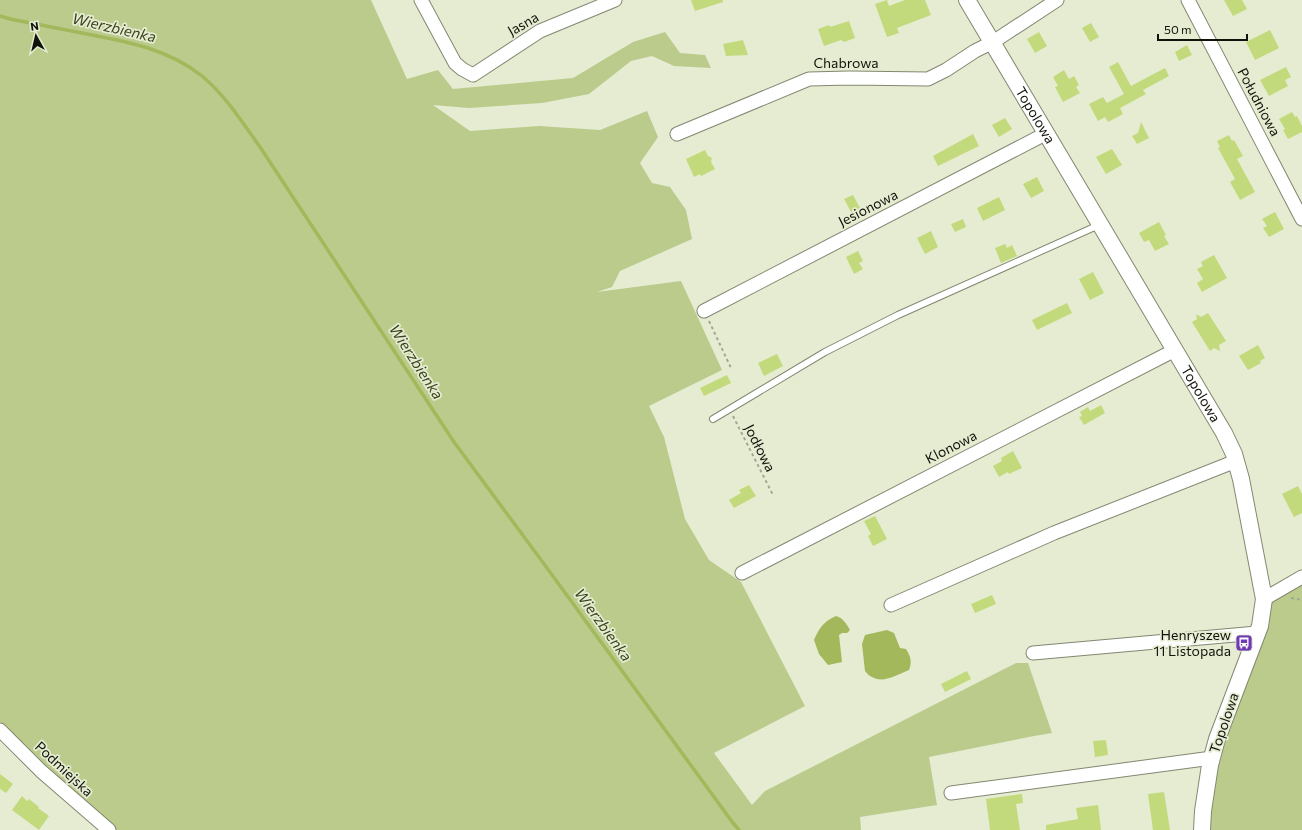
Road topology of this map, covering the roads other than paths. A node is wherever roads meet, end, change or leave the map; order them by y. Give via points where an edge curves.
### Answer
1 (421, 0) edge
2 (615, 0) edge
3 (968, 0) edge
4 (1057, 0) edge
5 (1188, 0) edge
6 (993, 42) junction
7 (677, 134) dead end
8 (1047, 134) junction
9 (1302, 219) edge
10 (1101, 225) junction
11 (704, 311) road end
12 (1175, 350) junction
13 (713, 419) dead end
14 (1236, 461) junction
15 (742, 573) dead end
16 (1302, 577) edge
17 (1264, 599) junction
18 (891, 605) dead end
19 (1257, 633) junction
20 (1033, 653) dead end
21 (0, 730) edge
22 (1212, 758) junction
23 (951, 793) dead end
24 (109, 830) edge
25 (1202, 830) edge

1 - 2 street, Jasna via 455,64 473,75 540,31
3 - 6 street, Topolowa
4 - 6 street, Chabrowa
5 - 9 street, Południowa
6 - 7 street, Chabrowa via 928,79 809,79
6 - 8 street, Topolowa
8 - 10 street, Topolowa
8 - 11 street, Jesionowa
10 - 12 street, Topolowa
10 - 13 lane via 898,315 825,352
12 - 14 street, Topolowa via 1224,433
12 - 15 street, Klonowa
14 - 17 street, Topolowa
14 - 18 street via 1054,533
16 - 17 street
17 - 19 street, Topolowa
19 - 20 street
19 - 22 street, Topolowa
21 - 24 street, Podmiejska via 41,771
22 - 23 street
22 - 25 street, Topolowa

